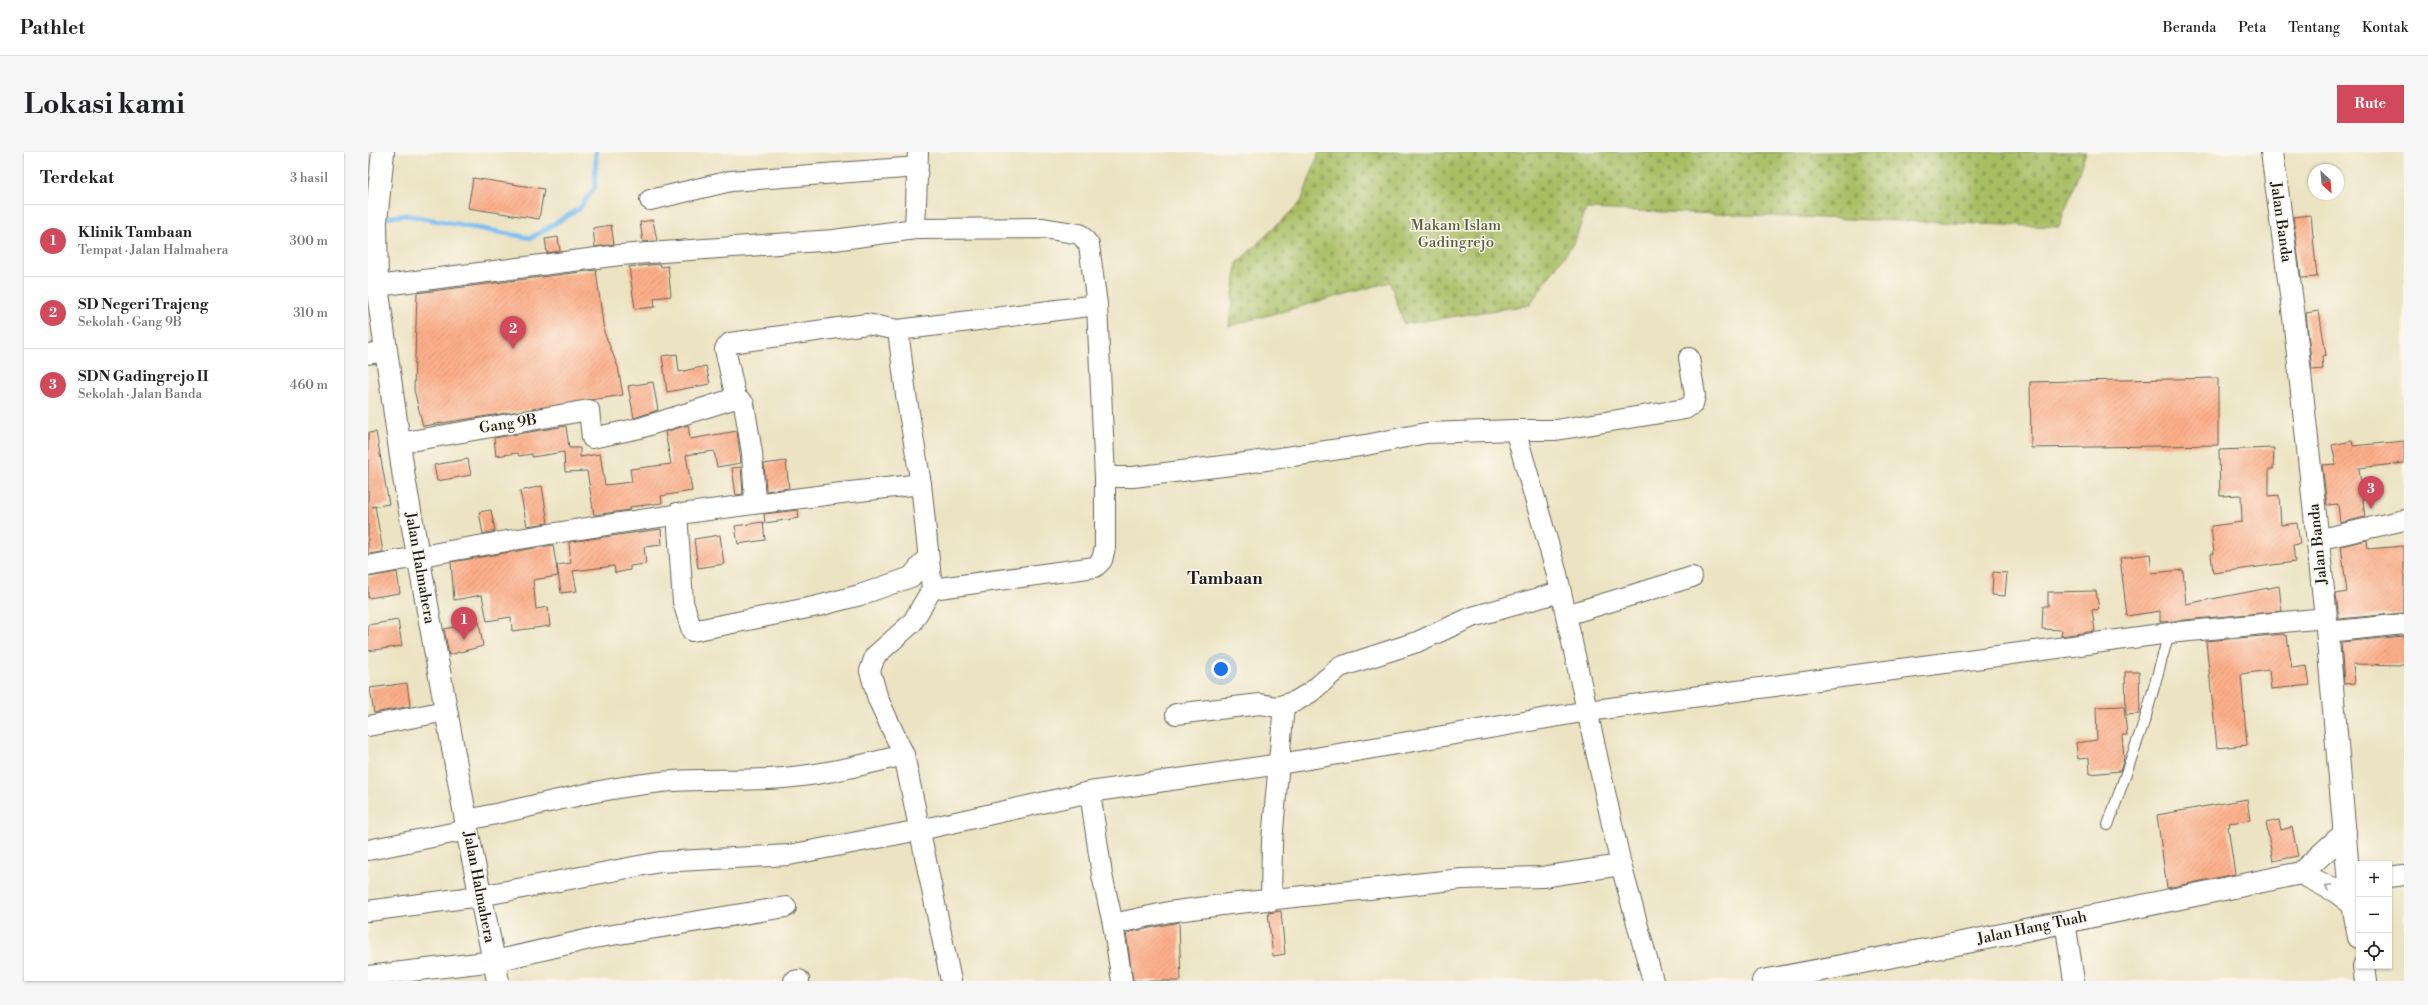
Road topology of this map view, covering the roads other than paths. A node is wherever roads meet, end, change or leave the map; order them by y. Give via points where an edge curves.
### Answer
1 (383, 152) edge
2 (2272, 152) edge
3 (918, 159) edge
4 (650, 200) dead end
5 (915, 229) junction
6 (378, 286) junction
7 (1097, 305) junction
8 (375, 319) edge
9 (898, 330) junction
10 (377, 353) edge
11 (1689, 358) dead end
12 (736, 398) junction
13 (1515, 430) junction
14 (399, 443) junction
15 (1105, 477) junction
16 (921, 484) junction
17 (756, 502) junction
18 (677, 514) junction
19 (2404, 520) edge
20 (2317, 540) junction
21 (419, 556) junction
22 (928, 557) junction
23 (368, 566) edge
24 (1692, 576) dead end
25 (932, 589) junction
26 (1560, 592) junction
27 (1566, 615) junction
28 (2404, 624) edge
29 (2326, 625) junction
30 (2169, 634) junction
31 (1284, 705) junction
32 (446, 711) junction
33 (1588, 711) junction
34 (1176, 714) dead end
35 (368, 726) edge
36 (904, 755) junction
37 (1280, 764) junction
38 (1090, 792) junction
39 (466, 825) junction
40 (2108, 825) dead end
41 (920, 830) junction
42 (2345, 833) junction
43 (368, 850) edge
44 (1621, 865) junction
45 (2301, 873) junction
46 (2404, 875) edge
47 (2392, 877) edge
48 (2354, 882) edge
49 (480, 896) junction
50 (1271, 901) junction
51 (2354, 905) junction
52 (786, 907) dead end
53 (368, 911) edge
54 (2066, 921) junction
55 (1113, 924) junction
56 (2358, 933) edge
57 (2364, 969) edge
58 (496, 971) edge
59 (368, 976) edge
60 (951, 981) edge
61 (1122, 981) edge
62 (1653, 981) edge
63 (1763, 981) edge
64 (2074, 981) edge
65 (2366, 981) edge

1 - 6 street, Jalan Halmahera via 376,222
2 - 20 street, Jalan Banda via 2294,317
3 - 4 street via 732,181
3 - 5 street
5 - 6 street via 834,240 620,255
5 - 7 street via 1043,228 1080,234 1089,245
6 - 8 street, Jalan Halmahera
7 - 9 street
7 - 15 street
8 - 10 street, Jalan Halmahera
9 - 12 street via 867,324 730,343 725,348
9 - 16 street
10 - 14 street, Jalan Halmahera
11 - 13 street via 1695,395 1693,404 1686,409 1556,430
12 - 14 street, Gang 9B via 640,428 592,438 590,410
12 - 17 street via 744,404
13 - 15 street via 1426,433 1366,445 1239,464 1133,477
13 - 26 street
14 - 21 street, Jalan Halmahera
15 - 25 street via 1105,547 1102,560 1095,566
16 - 17 street
16 - 22 street
17 - 18 street
18 - 21 street
18 - 22 street via 683,602 692,631 860,595 911,577
19 - 20 street
20 - 29 street, Jalan Banda
21 - 23 street
21 - 32 street, Jalan Halmahera
22 - 25 street
24 - 27 street
25 - 36 street via 912,623 875,656 870,671 878,699
26 - 27 street
26 - 31 street via 1472,617 1417,642 1340,667 1311,692
27 - 33 street
28 - 29 street
29 - 30 street
29 - 42 street, Jalan Banda
30 - 33 street
30 - 40 lane via 2146,716
31 - 34 street via 1271,707 1260,704
31 - 37 street
32 - 35 street
32 - 39 street, Jalan Halmahera
33 - 37 street
33 - 44 street
36 - 39 street via 822,774 767,779 691,779 608,789
36 - 41 street
37 - 38 street
37 - 50 street via 1272,841
38 - 41 street
38 - 55 street via 1102,875
39 - 43 street
39 - 49 street, Jalan Halmahera
41 - 49 street via 789,855 660,862
41 - 60 street
42 - 45 street
42 - 48 street, Jalan Banda
44 - 50 street via 1542,877 1462,879
44 - 62 street
51 -> 45 street via 2337,892
45 - 54 street, Jalan Hang Tuah
46 - 47 street
48 - 51 street, Jalan Banda
49 - 53 street
49 - 58 street, Jalan Halmahera
50 - 55 street via 1170,912
51 - 56 street, Jalan Banda
52 - 58 street via 594,938
54 - 63 street, Jalan Hang Tuah
54 - 64 street
55 - 61 street
57 - 65 street
58 - 59 street

